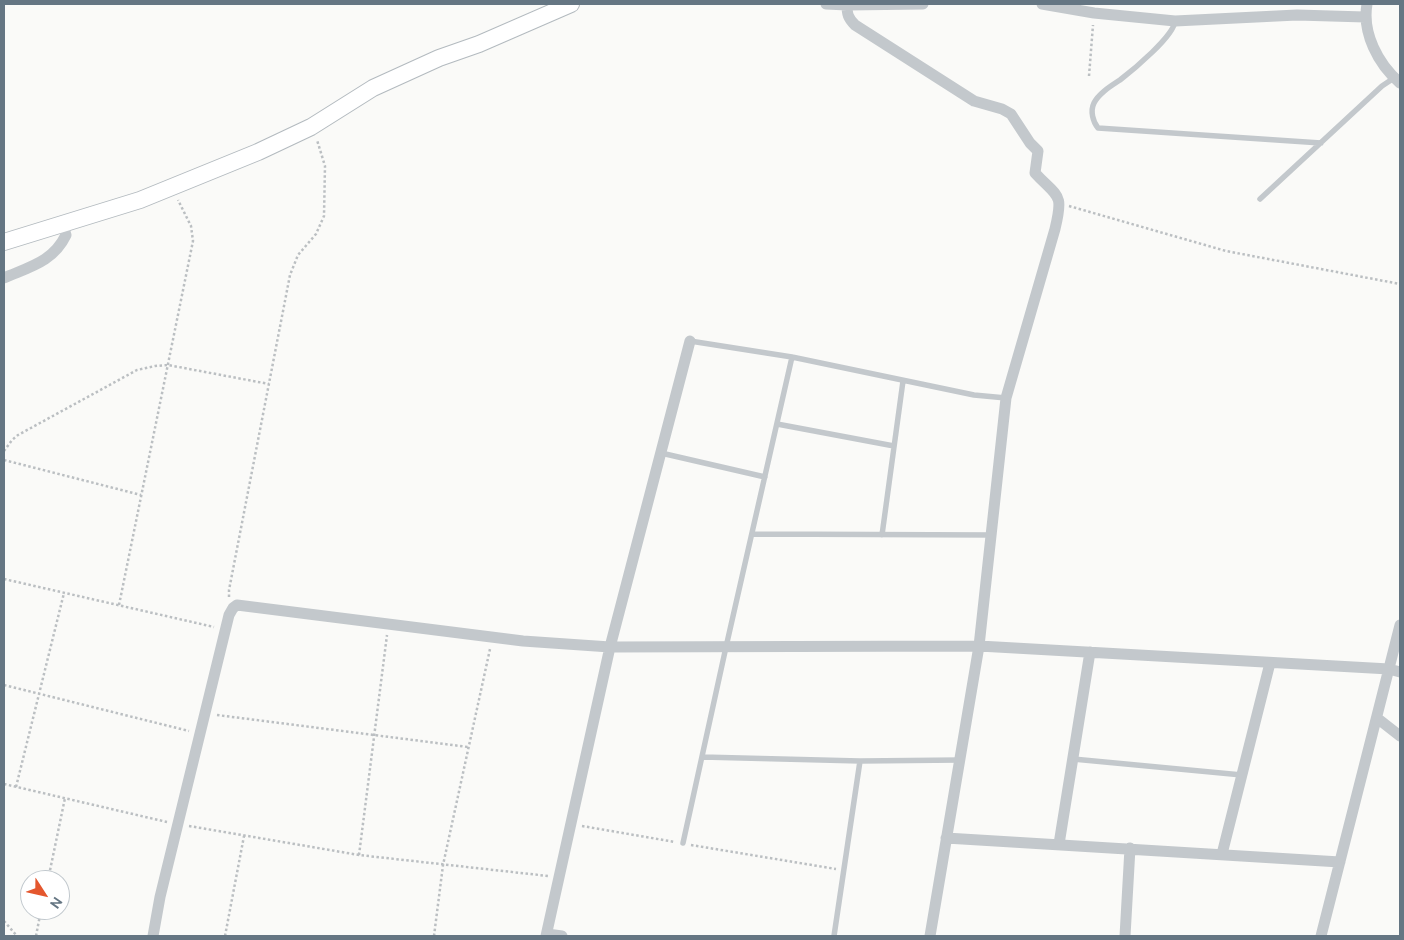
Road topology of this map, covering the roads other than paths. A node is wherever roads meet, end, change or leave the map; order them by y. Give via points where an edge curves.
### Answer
1 (571, 4) edge
2 (826, 4) edge
3 (847, 4) edge
4 (923, 4) edge
5 (1042, 4) edge
6 (1367, 4) edge
7 (1365, 17) junction
8 (1175, 21) junction
9 (1397, 80) edge
10 (1321, 143) junction
11 (1260, 198) dead end
12 (63, 225) junction
13 (4, 242) edge
14 (4, 278) edge
15 (690, 341) joint
16 (792, 357) junction
17 (903, 381) junction
18 (1006, 398) junction
19 (777, 424) junction
20 (894, 446) junction
21 (661, 453) junction
22 (765, 477) junction
23 (752, 534) junction
24 (882, 535) junction
25 (992, 535) junction
26 (1400, 625) edge
27 (979, 646) junction
28 (610, 647) junction
29 (726, 647) junction
30 (1090, 652) junction
31 (1270, 663) junction
32 (1395, 671) edge
33 (1377, 718) junction
34 (1400, 736) edge
35 (702, 756) junction
36 (1073, 759) junction
37 (960, 760) junction
38 (860, 761) junction
39 (1242, 775) junction
40 (946, 838) junction
41 (683, 843) road end
42 (1059, 844) junction
43 (1130, 848) junction
44 (1222, 854) junction
45 (1340, 862) junction
46 (547, 935) edge
47 (153, 936) edge
48 (562, 936) edge
49 (834, 936) edge
50 (930, 936) edge
51 (1125, 936) edge
52 (1321, 936) edge

1 - 12 street via 373,88 287,140 140,200
2 - 3 street
3 - 4 street
3 - 18 street via 849,20 855,25 974,101 1011,114 1038,152 1035,173 1059,198 1055,229
5 - 8 street
6 - 7 street
7 - 8 street via 1297,15
7 - 9 street via 1369,37 1380,60
8 - 10 lane via 1175,27 1160,43 1094,103 1092,113 1098,128
9 - 10 lane via 1382,86
10 - 11 lane
12 - 13 street
12 - 14 street via 66,235 50,257
15 - 16 lane
15 - 21 street
16 - 17 lane
16 - 19 lane
17 - 18 lane
17 - 20 lane
18 - 25 street
19 - 20 lane
19 - 22 lane
20 - 24 lane
21 - 22 lane
21 - 28 street
22 - 23 lane
23 - 24 lane
23 - 29 lane
24 - 25 lane
25 - 27 street
26 - 32 street
27 - 29 street
27 - 30 street
27 - 37 street
28 - 29 street
28 - 46 street
28 - 47 street via 492,638 234,607 229,615
29 - 35 lane
30 - 31 street
30 - 36 street
31 - 32 street
31 - 39 street
32 - 33 street
33 - 34 street
33 - 45 street
35 - 38 lane
35 - 41 lane
36 - 39 lane
36 - 42 street
37 - 38 lane
37 - 40 street
38 - 49 lane
39 - 44 street
40 - 42 street
40 - 50 street
42 - 43 street
43 - 44 street
43 - 51 street
44 - 45 street
45 - 52 street
46 - 48 street

